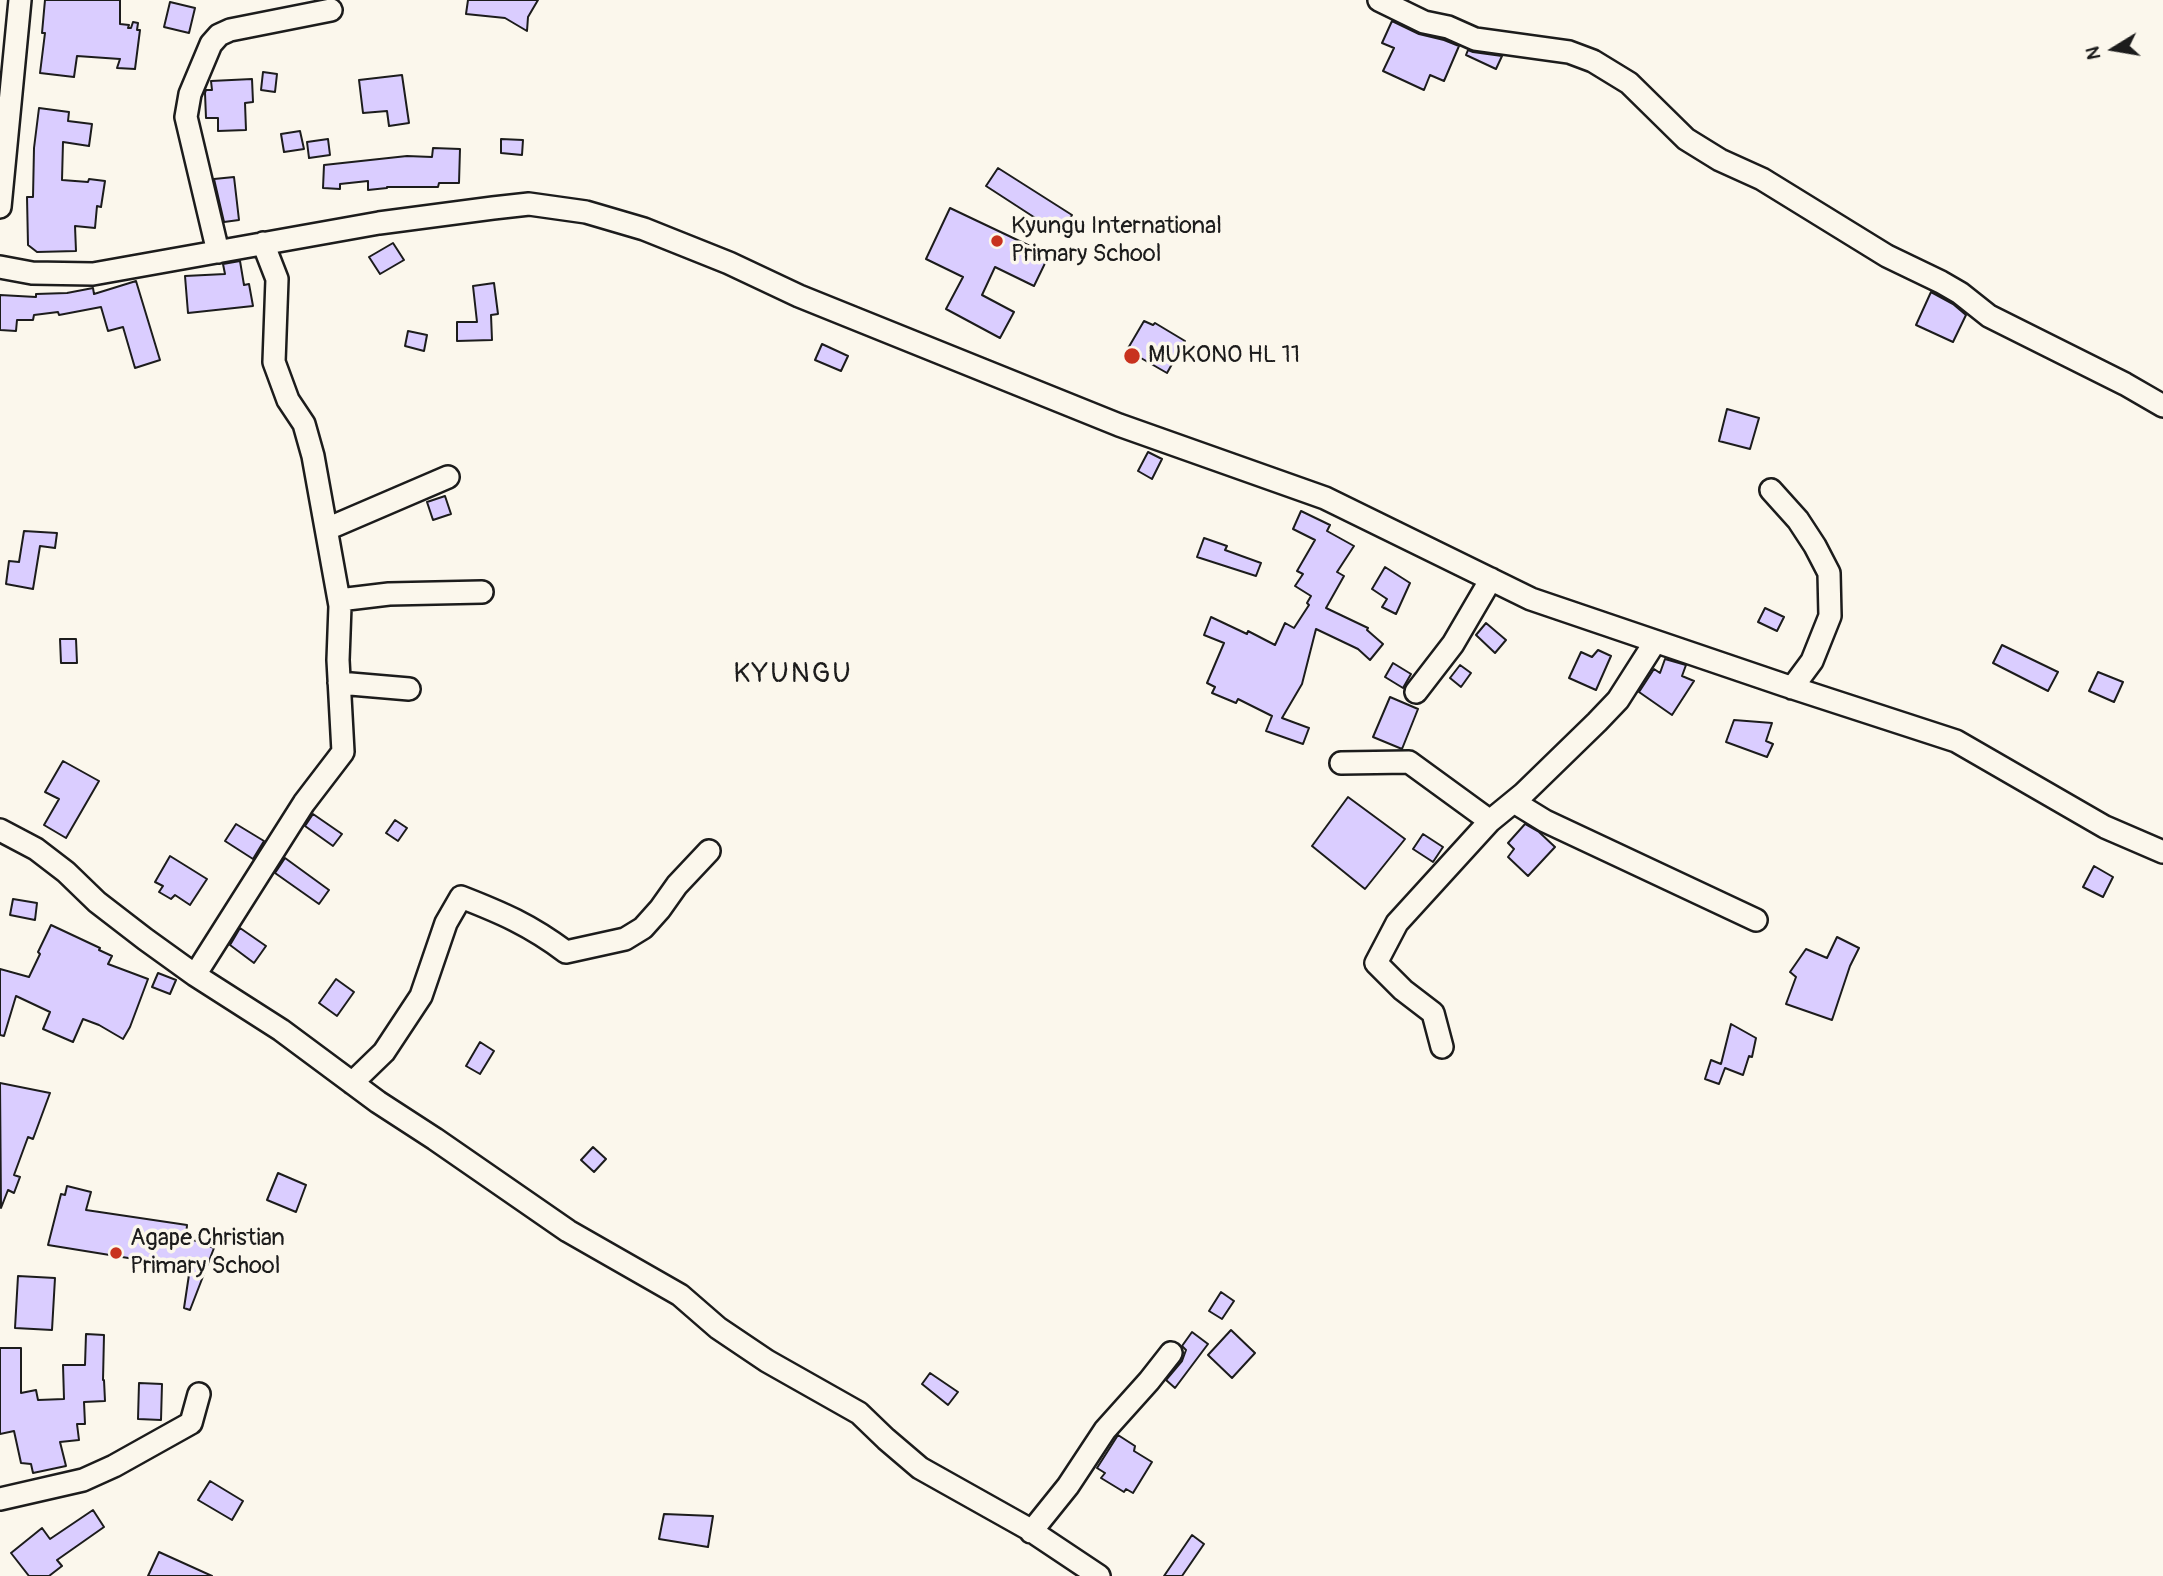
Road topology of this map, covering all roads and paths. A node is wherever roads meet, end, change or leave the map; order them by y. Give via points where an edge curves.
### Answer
1 (20, 0) edge
2 (1379, 0) edge
3 (331, 10) dead end
4 (0, 207) edge
5 (263, 243) junction
6 (218, 252) junction
7 (0, 267) edge
8 (2163, 406) edge
9 (448, 477) dead end
10 (1771, 490) dead end
11 (327, 529) junction
12 (1490, 579) junction
13 (482, 592) dead end
14 (339, 600) junction
15 (1655, 642) junction
16 (339, 683) junction
17 (1792, 688) junction
18 (409, 689) dead end
19 (1416, 692) dead end
20 (1341, 763) dead end
21 (1514, 802) junction
22 (1490, 821) junction
23 (0, 830) edge
24 (709, 851) dead end
25 (2163, 852) edge
26 (1756, 920) dead end
27 (195, 975) junction
28 (1442, 1047) dead end
29 (352, 1083) junction
30 (1171, 1353) dead end
31 (199, 1394) dead end
32 (0, 1499) edge
33 (1031, 1532) junction
34 (1099, 1576) edge

1 - 4 street
2 - 8 street via 1475,39 1569,52 1593,61 1629,83 1686,139 1720,160 1762,179 1887,256 1960,293 1989,316
3 - 6 street via 230,30 211,44 190,94 187,117
5 - 6 street
5 - 11 street via 277,279 274,362 288,400 304,424
5 - 12 street via 529,204 586,212 644,229 1119,425 1325,498
6 - 7 street via 93,274 32,273
9 - 11 street
10 - 17 street via 1798,520 1829,573 1830,616 1812,661
11 - 14 street
12 - 15 street via 1531,599
12 - 19 street via 1453,644
13 - 14 street
14 - 16 street
15 - 17 street
15 - 21 street via 1618,700
16 - 18 street
16 - 27 street via 343,752 304,803
17 - 25 street via 1956,741 2105,827
20 - 22 street via 1409,762
21 - 22 street
21 - 26 street
22 - 28 street via 1397,923 1376,963 1433,1013
23 - 27 street via 36,849 97,902
24 - 29 street via 643,928 625,939 566,953 507,915 461,897 446,923 421,996 384,1052
27 - 29 street
29 - 33 street via 568,1231 680,1295 767,1361 859,1413 920,1468
30 - 33 street via 1105,1430
31 - 32 street via 191,1423 114,1466 83,1480
33 - 34 street

